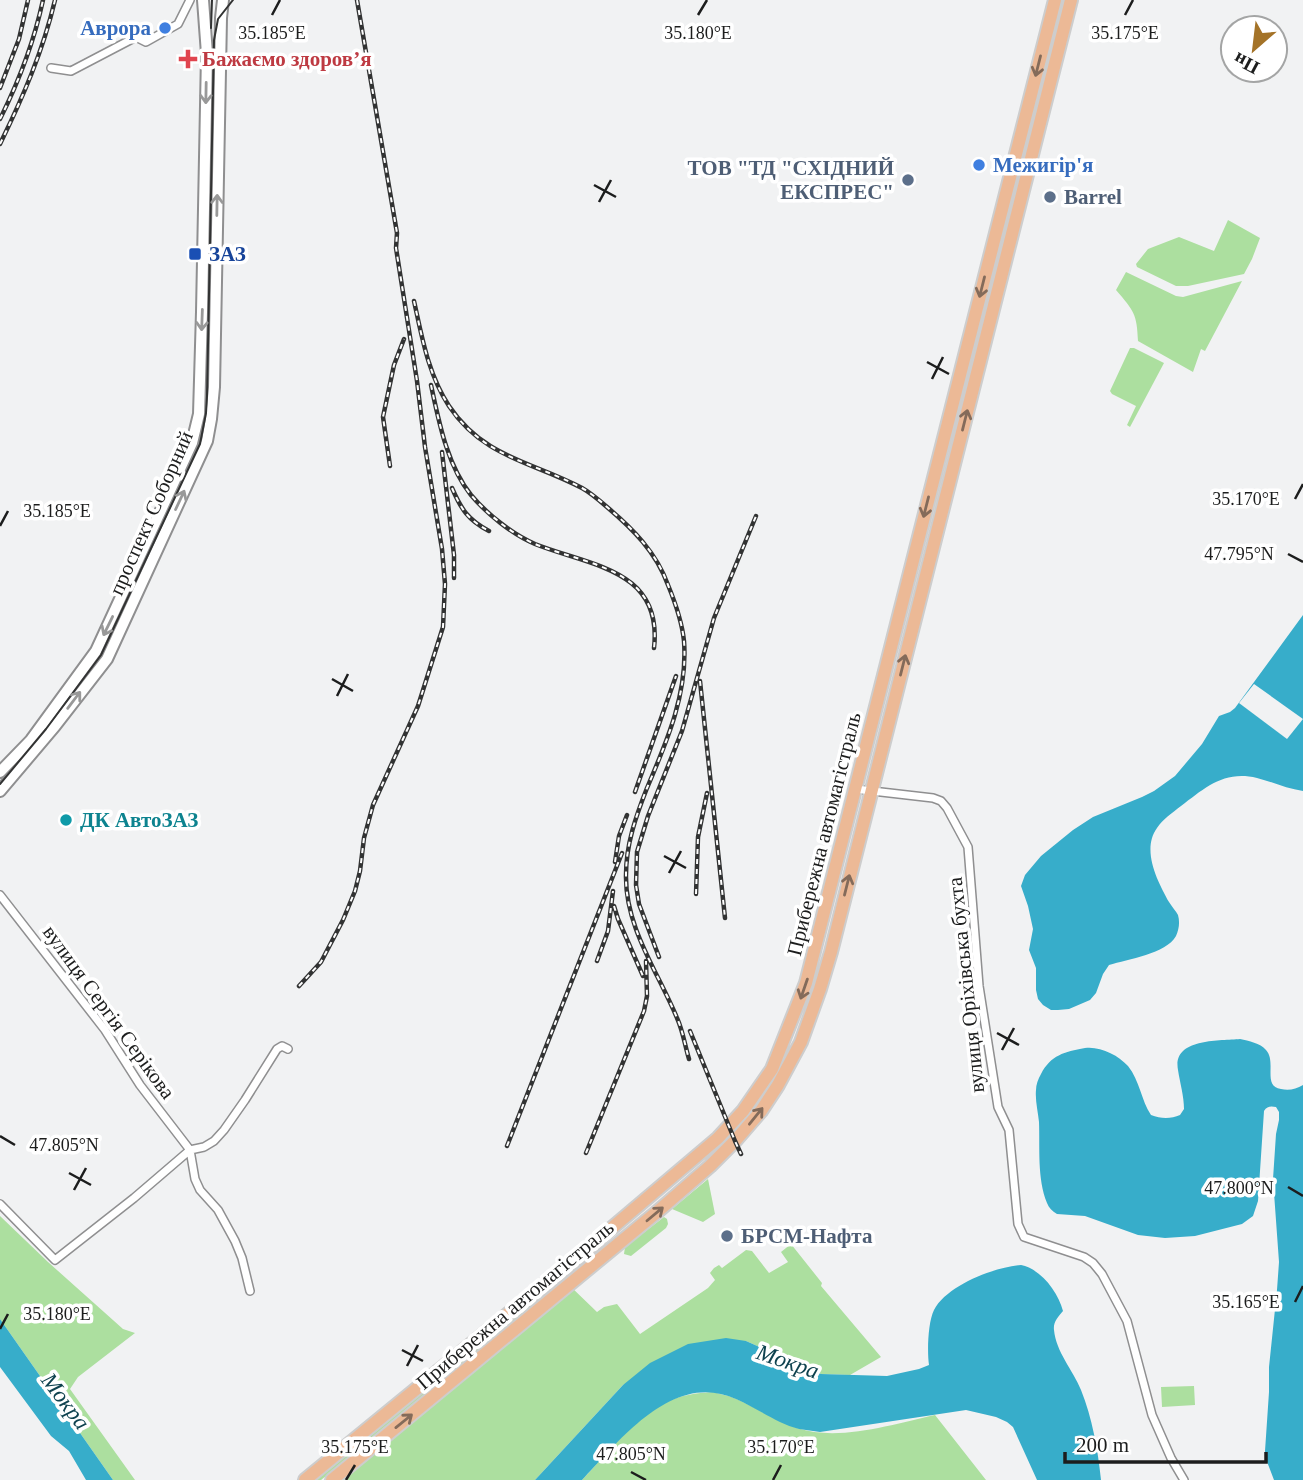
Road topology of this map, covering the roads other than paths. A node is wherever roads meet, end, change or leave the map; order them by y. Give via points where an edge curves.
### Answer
1 (190, 0) edge
2 (223, 0) edge
3 (1055, 0) edge
4 (1072, 0) edge
5 (202, 1) edge
6 (204, 17) junction
7 (221, 18) junction
8 (51, 68) dead end
9 (1004, 198) junction
10 (1019, 201) junction
11 (995, 235) junction
12 (1011, 236) junction
13 (198, 418) junction
14 (211, 419) junction
15 (0, 772) edge
16 (855, 789) junction
17 (871, 790) junction
18 (0, 791) edge
19 (0, 895) edge
20 (288, 1049) dead end
21 (190, 1150) junction
22 (0, 1204) edge
23 (580, 1255) junction
24 (591, 1267) junction
25 (558, 1272) junction
26 (569, 1285) junction
27 (250, 1291) dead end
28 (305, 1480) edge
29 (332, 1480) edge
30 (1184, 1480) edge

1 - 8 street via 178,24 146,42 136,37 71,71
2 - 7 main road, проспект Соборний
3 -> 9 main road, Прибережна автомагістраль
4 - 10 main road, Прибережна автомагістраль
5 - 6 main road, проспект Соборний
6 - 7 main road
6 -> 13 main road, проспект Соборний via 207,68
14 -> 7 main road, проспект Соборний
9 - 10 main road via 1008,203
9 - 11 main road, Прибережна автомагістраль
10 - 12 main road, Прибережна автомагістраль
11 - 12 main road via 1001,230
11 -> 16 main road, Прибережна автомагістраль
17 -> 12 main road, Прибережна автомагістраль
13 - 14 main road
13 -> 15 main road, проспект Соборний via 192,443 96,651 31,740
18 -> 14 main road, проспект Соборний via 107,659 202,453
16 - 17 street, вулиця Оріхівська бухта
16 -> 23 main road, Прибережна автомагістраль via 806,983 772,1069 718,1138
24 -> 17 main road, Прибережна автомагістраль via 710,1166 761,1111 778,1085 820,989
17 - 30 street, вулиця Оріхівська бухта via 941,801 968,847 979,986 998,1107 1009,1130 1018,1224 1024,1237 1084,1257 1102,1274 1127,1321 1152,1415
19 - 21 street, вулиця Сергія Серікова via 105,1030
20 - 21 street via 277,1049 214,1141
21 - 22 street via 55,1260
21 - 27 street via 195,1179 234,1241
23 - 24 main road via 578,1263
23 - 25 main road, Прибережна автомагістраль
24 - 26 main road, Прибережна автомагістраль
25 - 26 main road via 570,1276
25 - 28 main road, Прибережна автомагістраль
29 -> 26 main road, Прибережна автомагістраль

